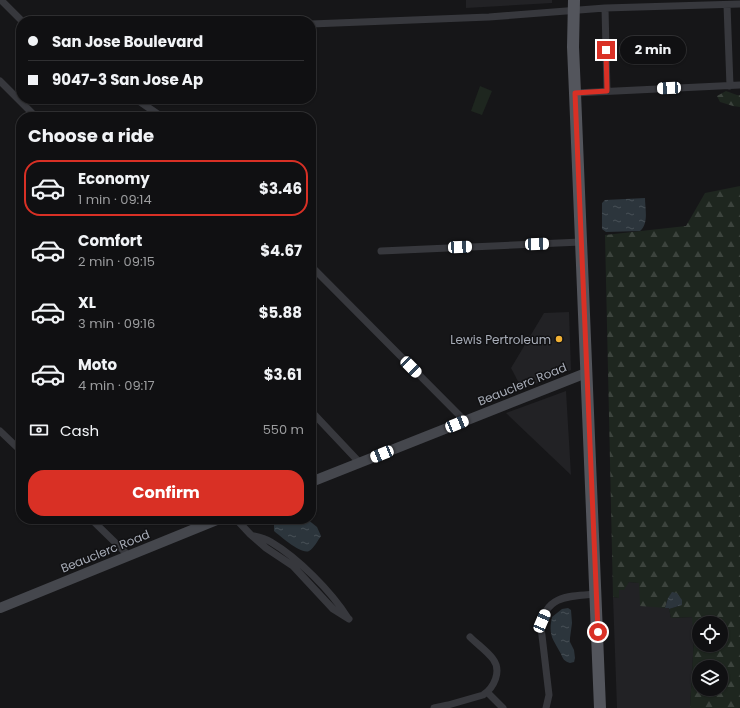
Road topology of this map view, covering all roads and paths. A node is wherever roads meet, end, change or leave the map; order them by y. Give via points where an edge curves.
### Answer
1 (2, 0) edge
2 (740, 4) edge
3 (727, 5) junction
4 (574, 6) edge
5 (605, 8) junction
6 (17, 16) edge
7 (316, 24) edge
8 (0, 81) edge
9 (740, 85) edge
10 (730, 86) junction
11 (607, 91) junction
12 (575, 93) junction
13 (16, 97) edge
14 (23, 104) edge
15 (143, 104) edge
16 (31, 112) edge
17 (155, 112) edge
18 (581, 242) junction
19 (381, 251) dead end
20 (316, 271) edge
21 (586, 373) junction
22 (316, 416) edge
23 (465, 421) junction
24 (0, 431) edge
25 (16, 446) edge
26 (360, 463) junction
27 (316, 480) edge
28 (96, 524) edge
29 (207, 524) edge
30 (241, 524) edge
31 (250, 534) junction
32 (129, 556) junction
33 (309, 573) junction
34 (303, 578) junction
35 (596, 594) junction
36 (0, 608) edge
37 (470, 637) dead end
38 (488, 692) junction
39 (434, 708) edge
40 (502, 708) edge
41 (546, 708) edge
42 (600, 708) edge

1 - 6 street
2 - 3 street
3 - 5 street
3 - 10 street
4 - 5 street
4 - 7 street via 438,20
4 - 12 main road
5 - 11 street
8 - 13 street
9 - 10 street
10 - 11 street
11 - 12 street
12 - 18 main road
14 - 16 street
15 - 17 street
18 - 19 street
18 - 21 main road
20 - 23 street
21 - 23 street, Beauclerc Road
21 - 35 main road
22 - 26 street
23 - 26 street, Beauclerc Road
24 - 25 street
26 - 27 street, Beauclerc Road
28 - 32 street
29 - 32 street, Beauclerc Road
30 - 31 street
31 - 33 street via 270,541
31 - 34 street via 293,566
32 - 36 street, Beauclerc Road
33 - 34 street
33 - 34 street via 340,604 349,619 333,609
35 - 41 street via 568,596 554,603 546,611 541,627 549,695
35 - 42 main road
37 - 38 street via 494,660 496,666 495,681
38 - 39 street
38 - 40 street

